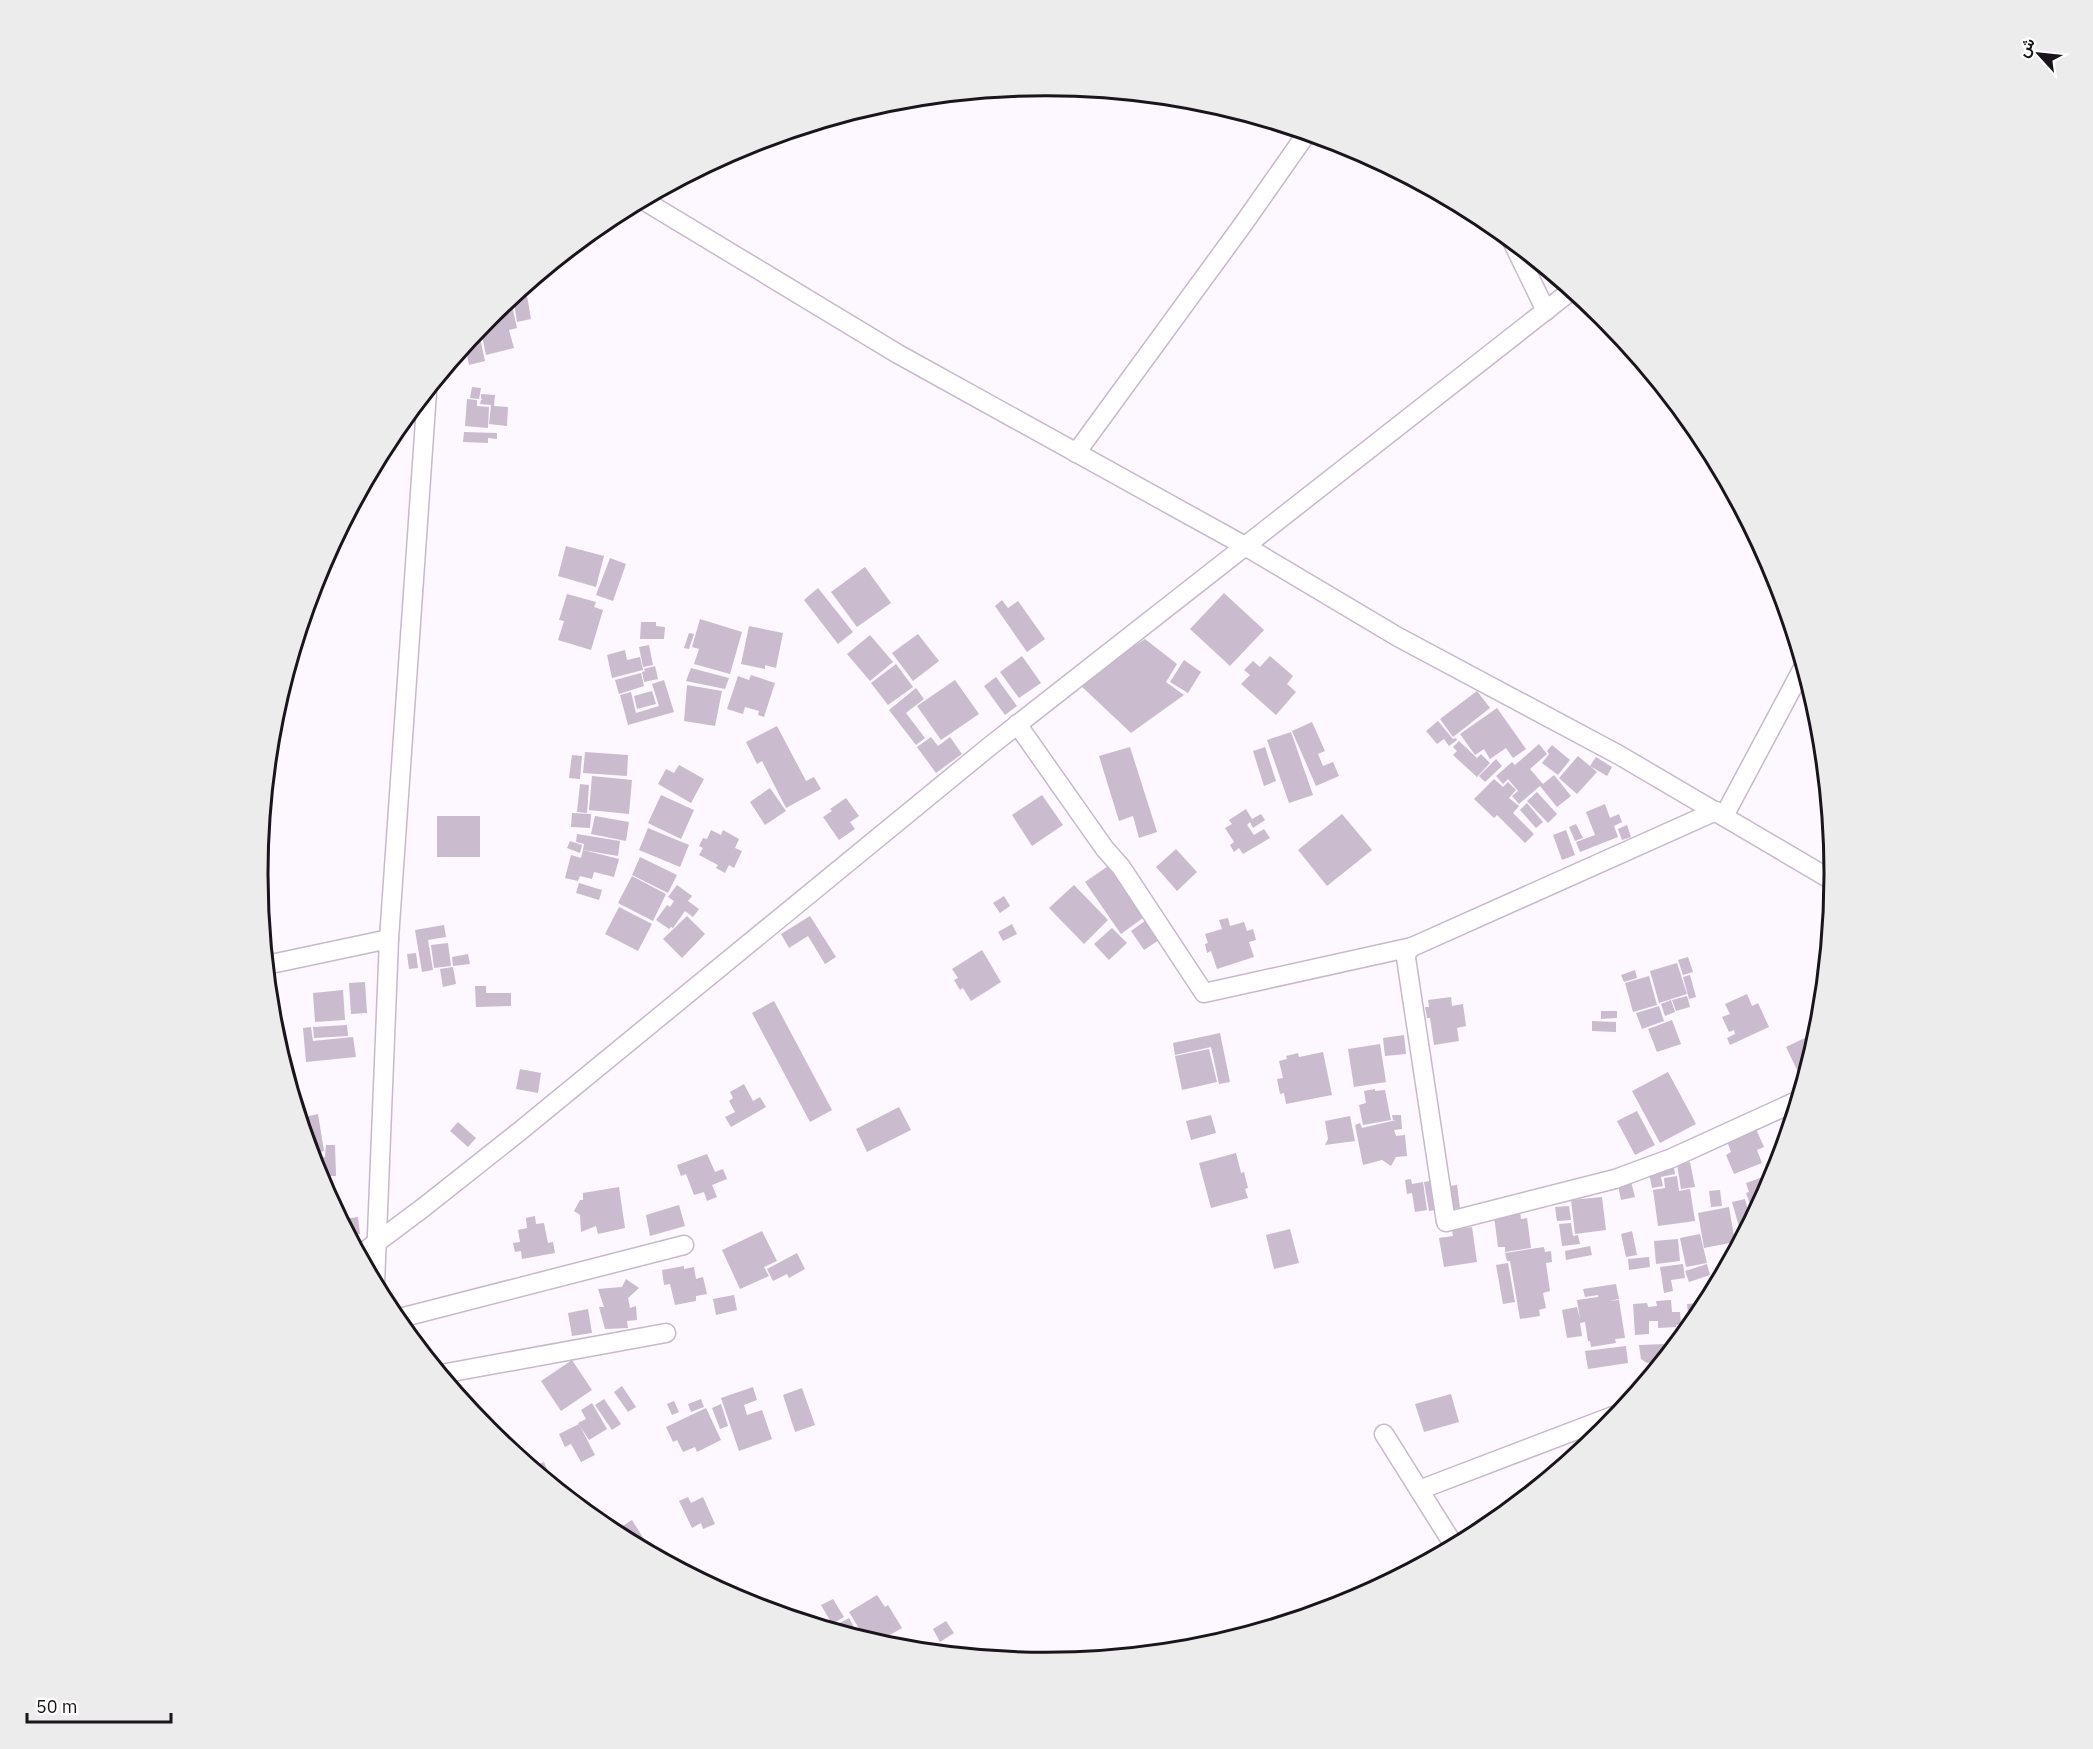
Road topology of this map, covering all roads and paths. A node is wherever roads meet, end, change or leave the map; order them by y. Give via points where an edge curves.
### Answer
1 (1303, 139) edge
2 (650, 204) edge
3 (1520, 257) edge
4 (1566, 295) edge
5 (1546, 311) junction
6 (426, 405) edge
7 (1076, 453) junction
8 (1245, 546) junction
9 (1799, 675) edge
10 (1017, 724) junction
11 (1720, 813) junction
12 (1825, 876) edge
13 (389, 939) junction
14 (1412, 948) junction
15 (274, 963) edge
16 (1790, 1104) edge
17 (378, 1242) junction
18 (684, 1245) dead end
19 (365, 1251) edge
20 (376, 1270) edge
21 (406, 1316) edge
22 (666, 1333) dead end
23 (449, 1373) edge
24 (1601, 1421) edge
25 (1384, 1434) dead end
26 (1419, 1490) junction
27 (1451, 1540) edge

1 - 7 street
2 - 7 street via 898,354
3 - 5 street
4 - 5 street
5 - 8 street
6 - 13 street
7 - 8 street
8 - 10 street
8 - 11 street via 1398,637 1619,754
9 - 11 street
10 - 14 street via 1121,867 1204,993
10 - 17 street via 520,1131
11 - 12 street
11 - 14 street
13 - 15 street
13 - 17 street
14 - 16 street via 1406,958 1446,1222 1615,1179 1672,1158
17 - 19 street
17 - 20 street
18 - 21 street
22 - 23 street
24 - 26 street
25 - 26 street
26 - 27 street

